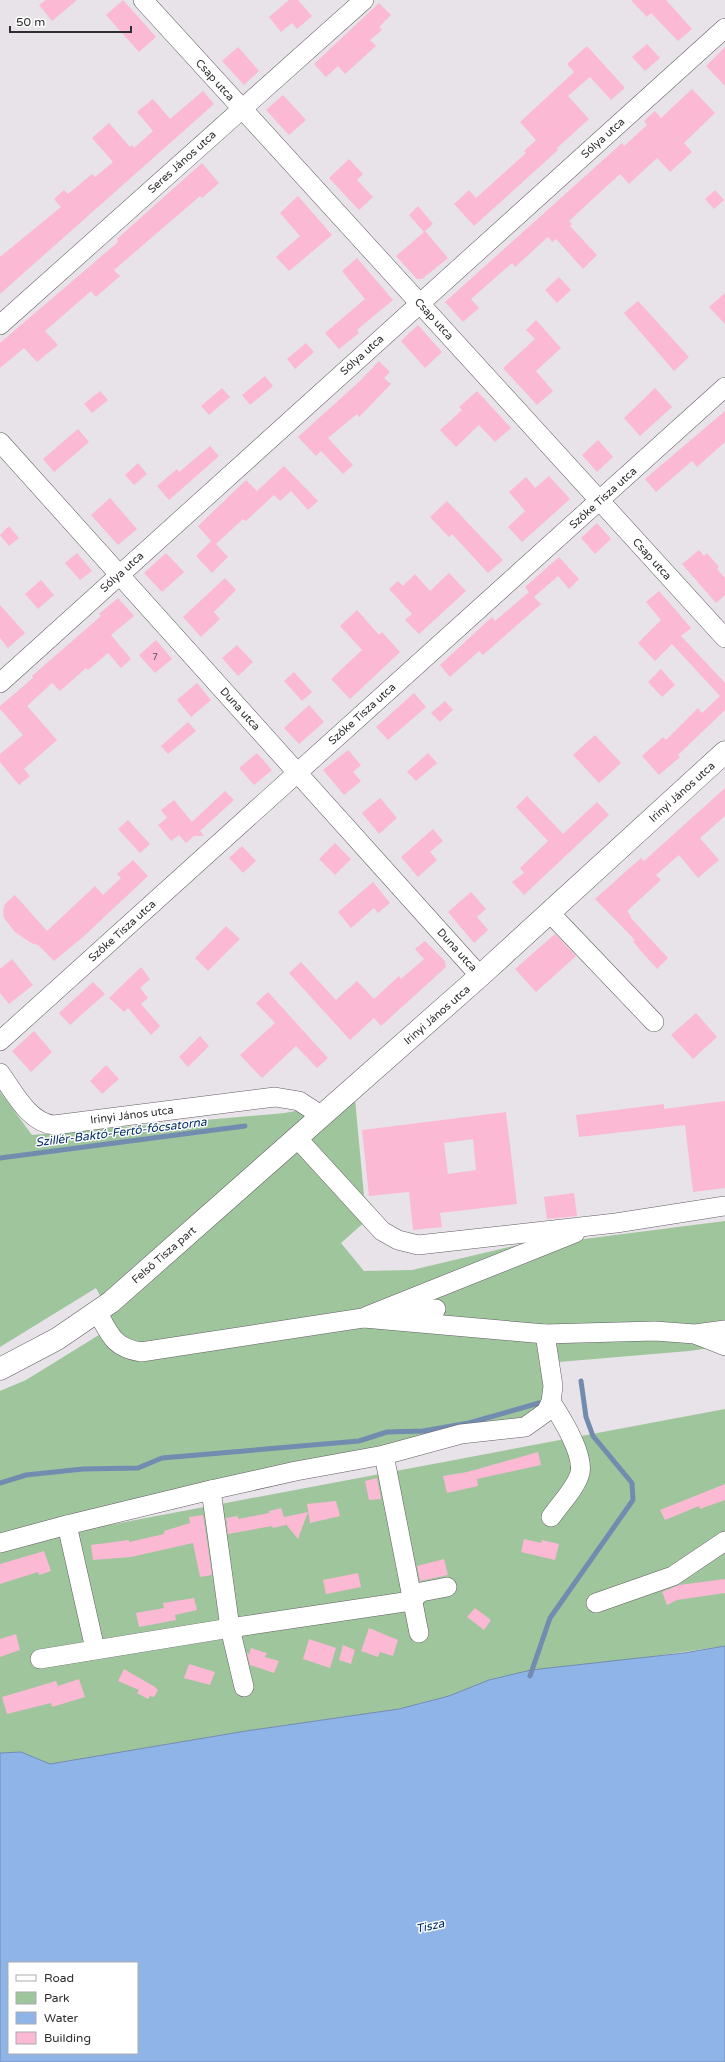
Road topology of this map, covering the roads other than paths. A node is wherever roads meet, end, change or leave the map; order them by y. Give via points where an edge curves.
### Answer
1 (143, 0) edge
2 (364, 0) edge
3 (725, 28) edge
4 (242, 109) junction
5 (419, 304) junction
6 (0, 325) edge
7 (725, 387) edge
8 (0, 442) edge
9 (600, 501) junction
10 (120, 573) junction
11 (725, 638) edge
12 (0, 683) edge
13 (725, 752) edge
14 (297, 773) junction
15 (550, 913) junction
16 (480, 976) junction
17 (654, 1022) dead end
18 (0, 1042) edge
19 (0, 1073) edge
20 (318, 1119) junction
21 (297, 1138) junction
22 (725, 1206) edge
23 (596, 1225) junction
24 (436, 1309) dead end
25 (98, 1313) junction
26 (364, 1318) junction
27 (725, 1330) edge
28 (545, 1334) junction
29 (695, 1334) junction
30 (725, 1346) edge
31 (0, 1369) edge
32 (551, 1402) junction
33 (384, 1454) junction
34 (211, 1490) junction
35 (551, 1516) dead end
36 (67, 1525) junction
37 (725, 1541) edge
38 (0, 1543) edge
39 (447, 1587) dead end
40 (411, 1601) junction
41 (596, 1603) dead end
42 (230, 1628) junction
43 (419, 1633) dead end
44 (96, 1649) junction
45 (40, 1659) dead end
46 (244, 1687) dead end

1 - 4 street, Csap utca
2 - 4 street, Seres János utca
3 - 5 street, Sólya utca
4 - 5 street, Csap utca
4 - 6 street, Seres János utca
5 - 9 street, Csap utca
5 - 10 street, Sólya utca
7 - 9 street, Szőke Tisza utca
8 - 10 street, Duna utca
9 - 11 street, Csap utca
9 - 14 street, Szőke Tisza utca
10 - 12 street, Sólya utca
10 - 14 street, Duna utca
13 - 15 main road, Irinyi János utca
14 - 16 street, Duna utca
14 - 18 street, Szőke Tisza utca
15 - 16 main road, Irinyi János utca
15 - 17 street
16 - 20 main road, Irinyi János utca
19 - 20 street, Irinyi János utca via 34,1118 46,1124 275,1097 299,1101
20 - 21 main road, Felső Tisza part
21 - 23 street via 382,1231 398,1240 418,1246
21 - 25 main road, Felső Tisza part
22 - 23 street
23 - 26 street
24 - 26 street
25 - 26 street via 116,1343 127,1350 142,1352
25 - 31 main road, Felső Tisza part via 57,1339
26 - 28 street
27 - 29 street
28 - 29 street via 655,1331
28 - 32 street via 553,1386
29 - 30 street
32 - 33 street via 546,1412 525,1427 460,1434
32 - 35 street via 562,1418 576,1451 580,1472 575,1484
33 - 34 street
33 - 40 street
34 - 36 street
34 - 42 street
36 - 38 street
36 - 44 street
37 - 41 street via 673,1576
39 - 40 street via 422,1592
40 - 42 street
40 - 43 street
42 - 44 street
42 - 46 street
44 - 45 street

